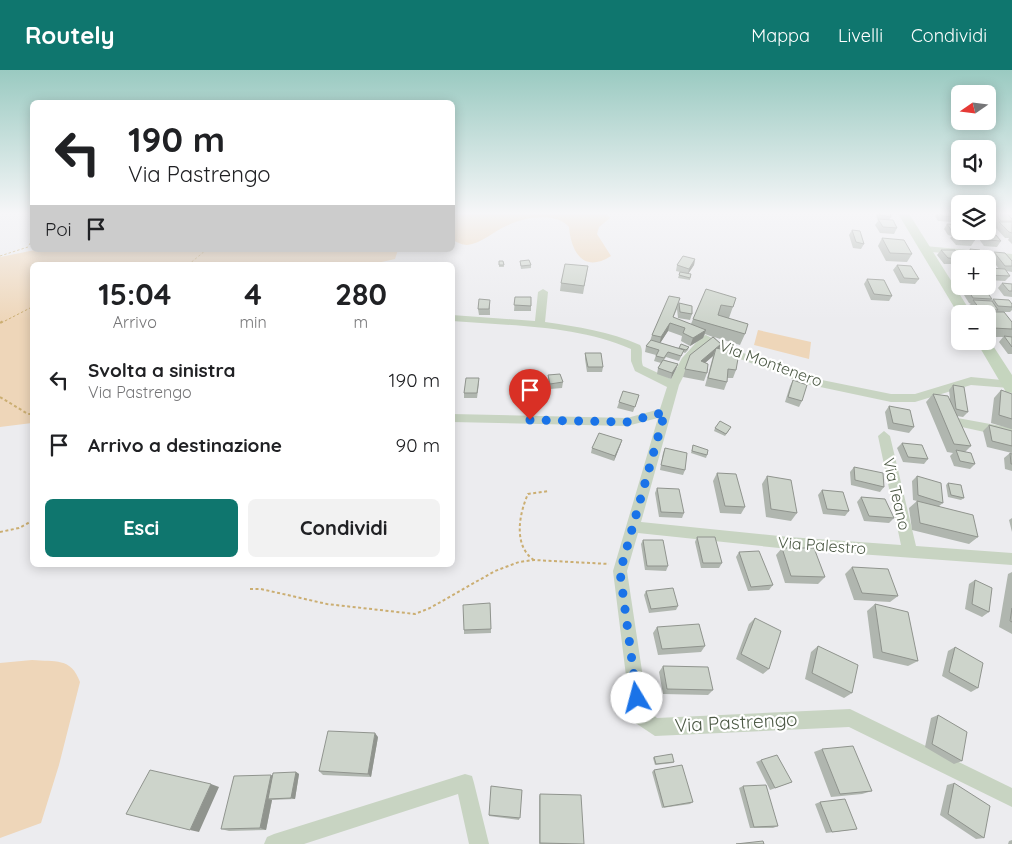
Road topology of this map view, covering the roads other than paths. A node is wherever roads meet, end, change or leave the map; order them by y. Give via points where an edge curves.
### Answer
1 (925, 248) edge
2 (926, 248) edge
3 (1012, 257) edge
4 (543, 292) dead end
5 (960, 305) edge
6 (455, 318) edge
7 (542, 325) junction
8 (989, 350) edge
9 (673, 384) junction
10 (1011, 386) edge
11 (665, 412) junction
12 (455, 418) edge
13 (952, 421) edge
14 (1012, 433) edge
15 (884, 436) dead end
16 (633, 527) junction
17 (910, 552) junction
18 (1012, 559) edge
19 (1012, 798) edge
20 (274, 844) edge
21 (480, 844) edge

1 - 5 street
2 - 3 street
4 - 7 street via 539,320
6 - 7 street
7 - 9 street via 588,331 632,345 637,350 639,368
8 - 10 street
9 - 10 street, Via Montenero via 686,361 706,338 731,352 810,381 891,398 915,398 971,381
9 - 11 street, Via Montenero
11 - 12 street via 627,422
11 - 16 street, Via Pastrengo
13 - 14 street
15 - 17 street, Via Teano
16 - 17 street, Via Palestro
16 - 19 street, Via Pastrengo via 621,568 640,716 655,727 850,718
17 - 18 street, Via Palestro
20 - 21 street via 465,783

